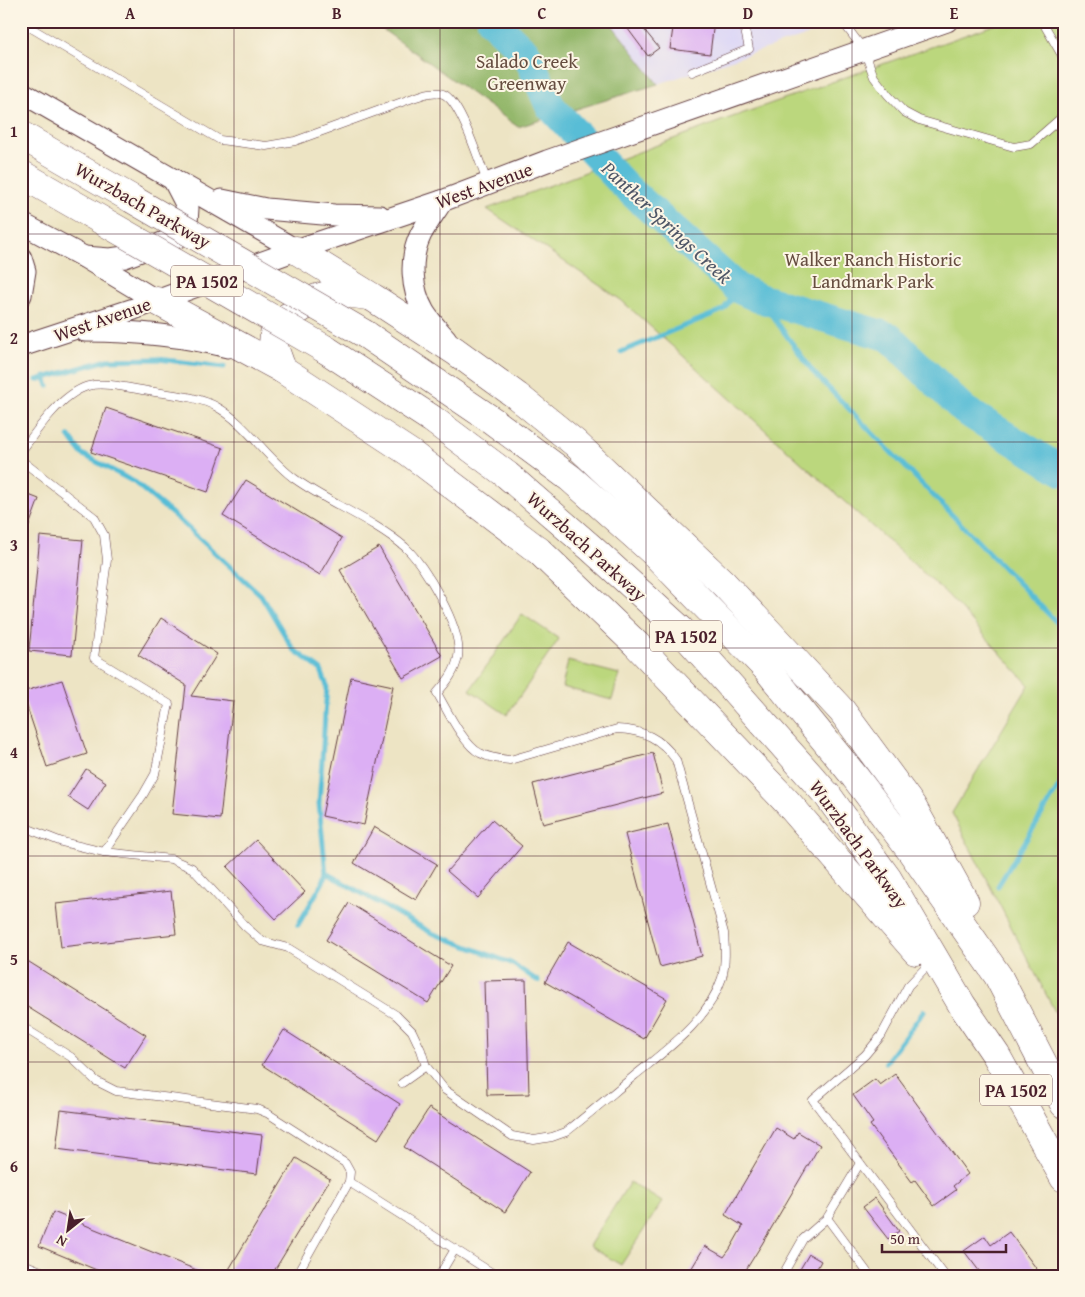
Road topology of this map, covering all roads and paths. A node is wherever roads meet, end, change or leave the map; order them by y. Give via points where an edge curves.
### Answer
1 (743, 21) edge
2 (842, 21) edge
3 (947, 21) edge
4 (1042, 21) edge
5 (21, 22) edge
6 (864, 50) junction
7 (1064, 59) edge
8 (692, 72) dead end
9 (21, 92) edge
10 (1064, 114) edge
11 (21, 134) edge
12 (21, 174) edge
13 (172, 178) junction
14 (487, 184) junction
15 (205, 197) junction
16 (442, 201) junction
17 (395, 216) junction
18 (21, 224) edge
19 (296, 250) junction
20 (84, 257) junction
21 (21, 258) edge
22 (21, 295) edge
23 (372, 297) junction
24 (157, 301) junction
25 (70, 330) junction
26 (21, 346) edge
27 (455, 351) junction
28 (255, 354) junction
29 (282, 369) junction
30 (21, 452) edge
31 (21, 460) edge
32 (21, 826) edge
33 (104, 852) junction
34 (928, 965) junction
35 (998, 976) junction
36 (962, 1005) junction
37 (21, 1026) edge
38 (426, 1066) junction
39 (402, 1083) dead end
40 (1064, 1104) edge
41 (860, 1163) junction
42 (1064, 1178) edge
43 (349, 1182) junction
44 (827, 1218) junction
45 (455, 1249) junction
46 (21, 1262) edge
47 (53, 1276) edge
48 (296, 1276) edge
49 (439, 1276) edge
50 (496, 1276) edge
51 (782, 1276) edge
52 (870, 1276) edge
53 (945, 1276) edge

1 - 8 lane via 749,49
2 - 6 lane
3 - 6 main road, West Avenue
4 - 7 lane
5 - 14 lane via 220,140 232,143 266,146 295,141 413,98 443,94 451,100 462,118
6 - 10 lane via 874,77 904,112 918,120 1014,147 1031,144
6 - 14 main road, West Avenue
9 - 13 main road, Wurzbach Parkway
11 - 35 highway, Wurzbach Parkway / PA 1502, bridge via 365,334 570,478 652,551 766,668 911,851
12 - 36 highway, Wurzbach Parkway / PA 1502, bridge via 325,349 432,419 507,475 591,548 680,629 828,796 888,879
13 - 15 main road, Wurzbach Parkway
13 - 20 main road via 188,208 187,223 178,237 125,257
14 - 16 main road, West Avenue
15 - 17 main road via 266,209
15 - 19 main road, Wurzbach Parkway
16 - 17 main road, West Avenue
16 - 27 main road via 421,235 413,257 414,281 424,312
17 - 19 main road, West Avenue
18 - 20 main road
19 - 23 highway
19 - 24 main road, West Avenue
20 - 24 main road
21 - 22 main road via 25,271
23 - 27 highway
23 - 29 highway via 338,292 317,298 280,322 273,344
24 - 25 main road, West Avenue
24 - 28 highway
25 - 26 main road, West Avenue
25 - 28 main road via 134,331 197,340
27 - 35 highway via 575,443 724,584 842,711 912,806 962,894
28 - 29 highway
29 - 34 highway via 410,453 539,551 636,644 787,802
30 - 38 lane via 43,421 67,398 87,386 103,385 193,398 217,407 235,420 282,470 385,533 405,548 422,568 449,615 457,638 458,656 450,677 437,692 460,731 478,753 493,759 510,760 617,729 632,729 667,747 676,760 724,933 722,978 697,1021 566,1132 534,1140 512,1136 445,1090
31 - 33 lane via 94,517 104,535 107,560 94,658 169,704 155,774
32 - 33 lane via 62,842
33 - 38 lane via 171,859 192,868 262,941 288,948 396,1015 412,1030
34 - 36 highway
34 - 41 lane via 905,991 881,1036 813,1100
35 - 40 highway, Wurzbach Parkway / PA 1502
36 - 42 highway, Wurzbach Parkway / PA 1502 via 996,1055
37 - 43 lane via 71,1057 96,1081 116,1091 257,1109 267,1113 345,1163 350,1172
38 - 39 lane
41 - 44 lane
41 - 53 lane
43 - 45 lane
43 - 48 lane
44 - 51 lane via 803,1239
44 - 52 lane
45 - 49 lane
45 - 50 lane
46 - 47 lane

